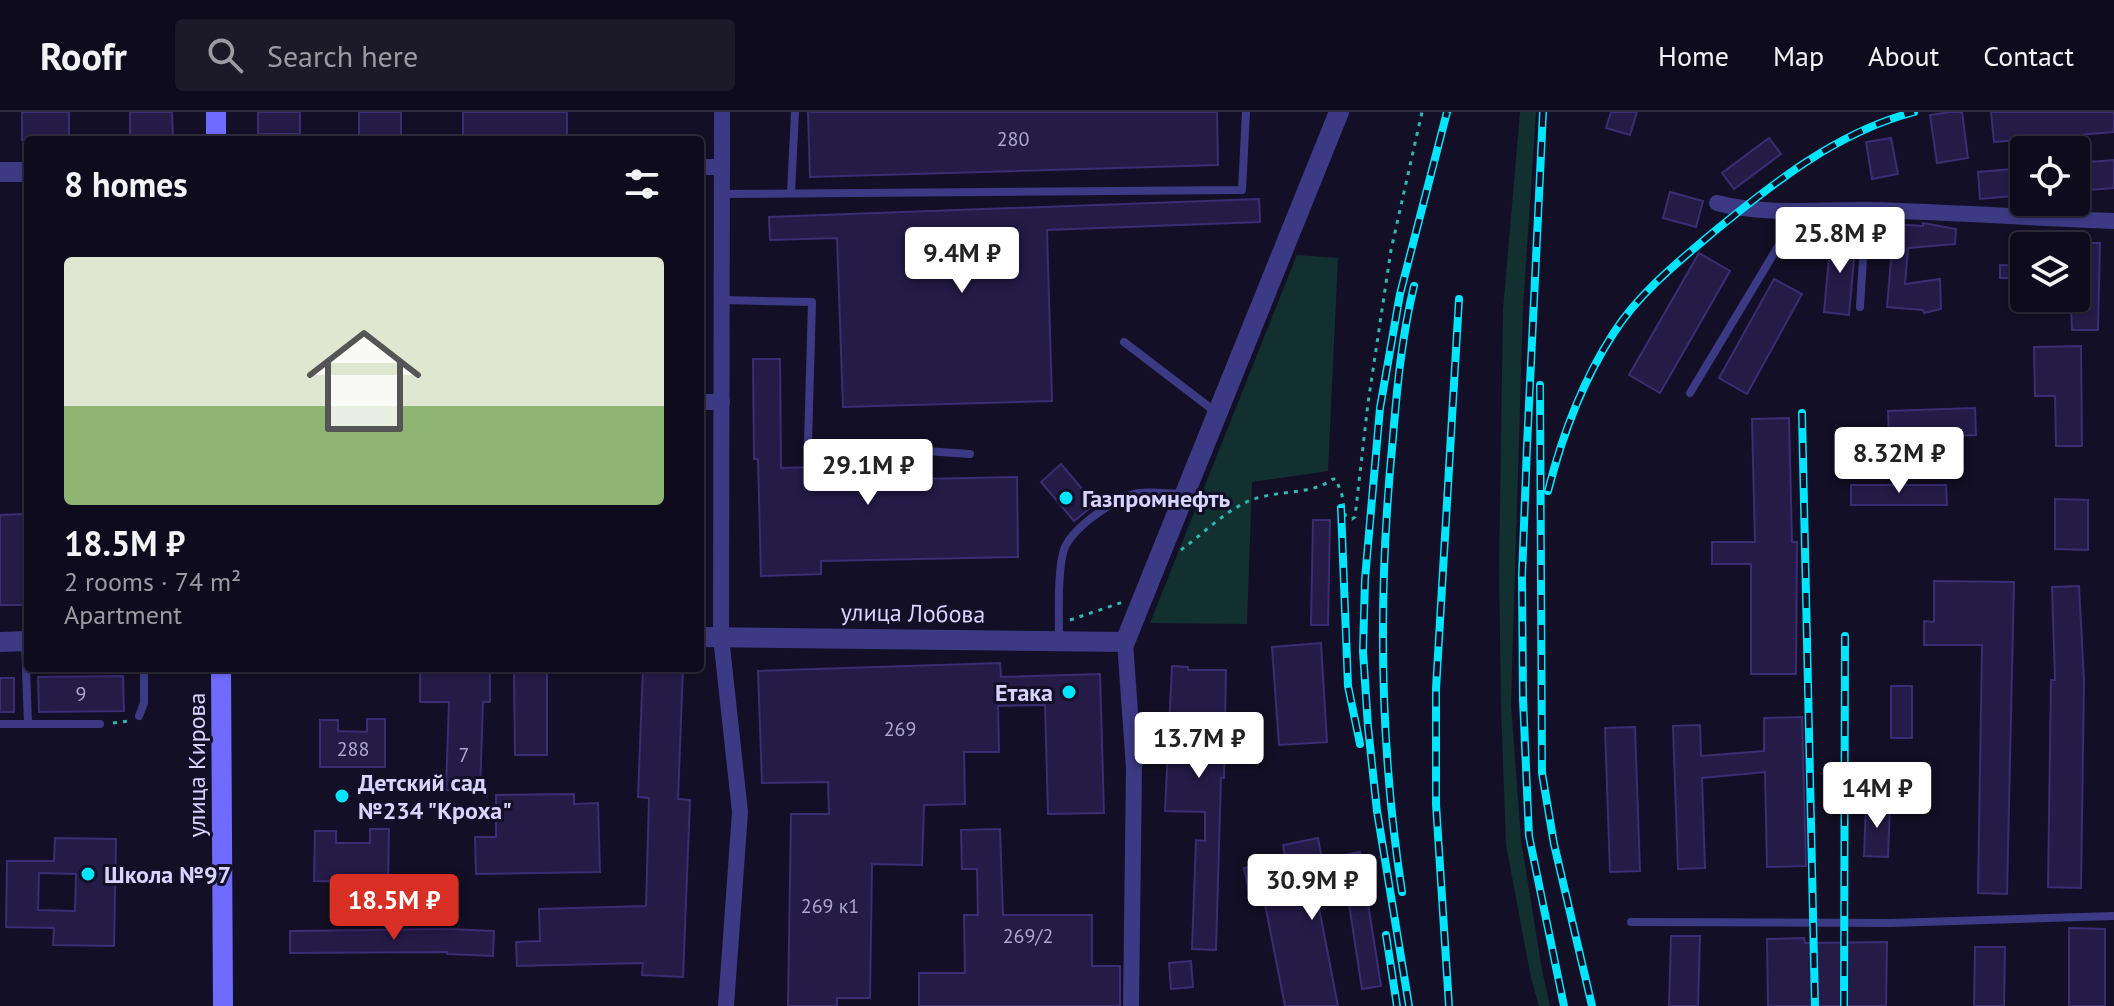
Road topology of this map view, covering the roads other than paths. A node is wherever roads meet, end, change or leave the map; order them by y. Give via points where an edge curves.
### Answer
1 (216, 112) edge
2 (722, 112) edge
3 (795, 112) edge
4 (1246, 112) edge
5 (1339, 112) edge
6 (216, 136) edge
7 (704, 167) edge
8 (722, 167) junction
9 (0, 172) edge
10 (24, 172) edge
11 (791, 193) junction
12 (722, 194) junction
13 (1717, 203) dead end
14 (1866, 210) junction
15 (1794, 213) junction
16 (2114, 221) edge
17 (722, 300) junction
18 (1860, 307) dead end
19 (1124, 342) dead end
20 (1690, 393) dead end
21 (704, 402) edge
22 (722, 402) junction
23 (1217, 414) junction
24 (970, 454) dead end
25 (1184, 494) junction
26 (1059, 632) junction
27 (710, 637) edge
28 (0, 642) edge
29 (1125, 642) junction
30 (24, 650) edge
31 (27, 672) edge
32 (144, 672) edge
33 (221, 672) edge
34 (139, 716) road end
35 (0, 724) edge
36 (28, 724) junction
37 (100, 724) road end
38 (2114, 916) edge
39 (1631, 922) dead end
40 (223, 1006) edge
41 (726, 1006) edge
42 (1131, 1006) edge

1 - 6 main road
2 - 8 street
3 - 11 lane
4 - 11 lane via 1242,190
5 - 23 street
7 - 8 street
8 - 12 street
9 - 10 street
11 - 12 lane
12 - 17 street
13 - 15 street
14 - 15 street
14 - 16 street
14 - 18 lane
15 - 20 lane
17 - 22 street
17 - 24 lane via 812,302 808,443
19 - 23 lane
21 - 22 street
22 - 27 street
23 - 25 street
25 - 26 lane via 1139,493 1117,500 1081,529 1065,548
25 - 29 street
26 - 27 street, улица Лобова
26 - 29 street, улица Лобова
27 - 41 street via 740,812
28 - 30 street
29 - 42 street via 1134,768
31 - 36 lane
32 - 34 lane
33 - 40 main road, улица Кирова
35 - 36 lane
36 - 37 lane
38 - 39 lane via 1890,923

